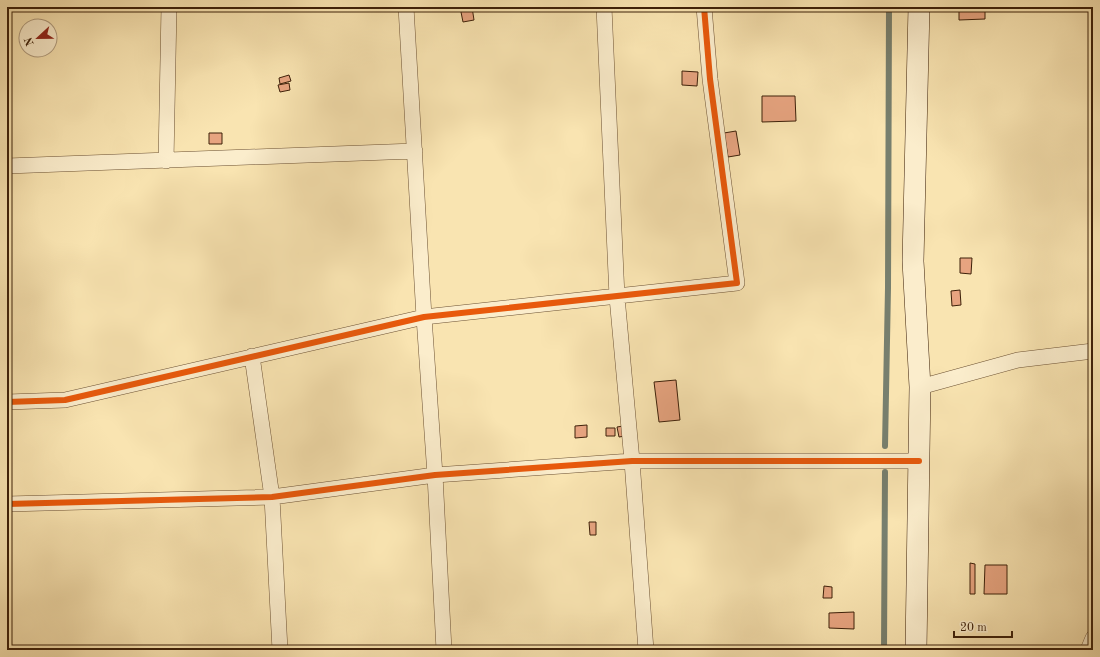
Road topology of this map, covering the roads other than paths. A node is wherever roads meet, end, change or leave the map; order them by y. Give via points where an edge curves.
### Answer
1 (168, 7) edge
2 (406, 7) edge
3 (604, 7) edge
4 (704, 7) edge
5 (919, 7) edge
6 (415, 150) junction
7 (166, 161) junction
8 (7, 166) edge
9 (616, 297) junction
10 (424, 317) junction
11 (1093, 351) edge
12 (252, 356) junction
13 (920, 387) junction
14 (7, 402) edge
15 (632, 461) junction
16 (919, 461) junction
17 (435, 475) junction
18 (272, 497) junction
19 (7, 504) edge
20 (1093, 638) edge
21 (280, 650) edge
22 (444, 650) edge
23 (646, 650) edge
24 (916, 650) edge
25 (1088, 650) edge

1 - 7 street
2 - 6 street
3 - 9 street
4 - 9 street via 710,79 737,283
5 - 13 street via 913,261
6 - 7 street
6 - 10 street
7 - 8 street
9 - 10 street
9 - 15 street
10 - 12 street
10 - 17 street
11 - 13 street via 1018,360
12 - 14 street via 65,400
12 - 18 street
13 - 16 street
15 - 16 street
15 - 17 street
15 - 23 street
16 - 24 street
17 - 18 street
17 - 22 street
18 - 19 street
18 - 21 street
20 - 25 street

